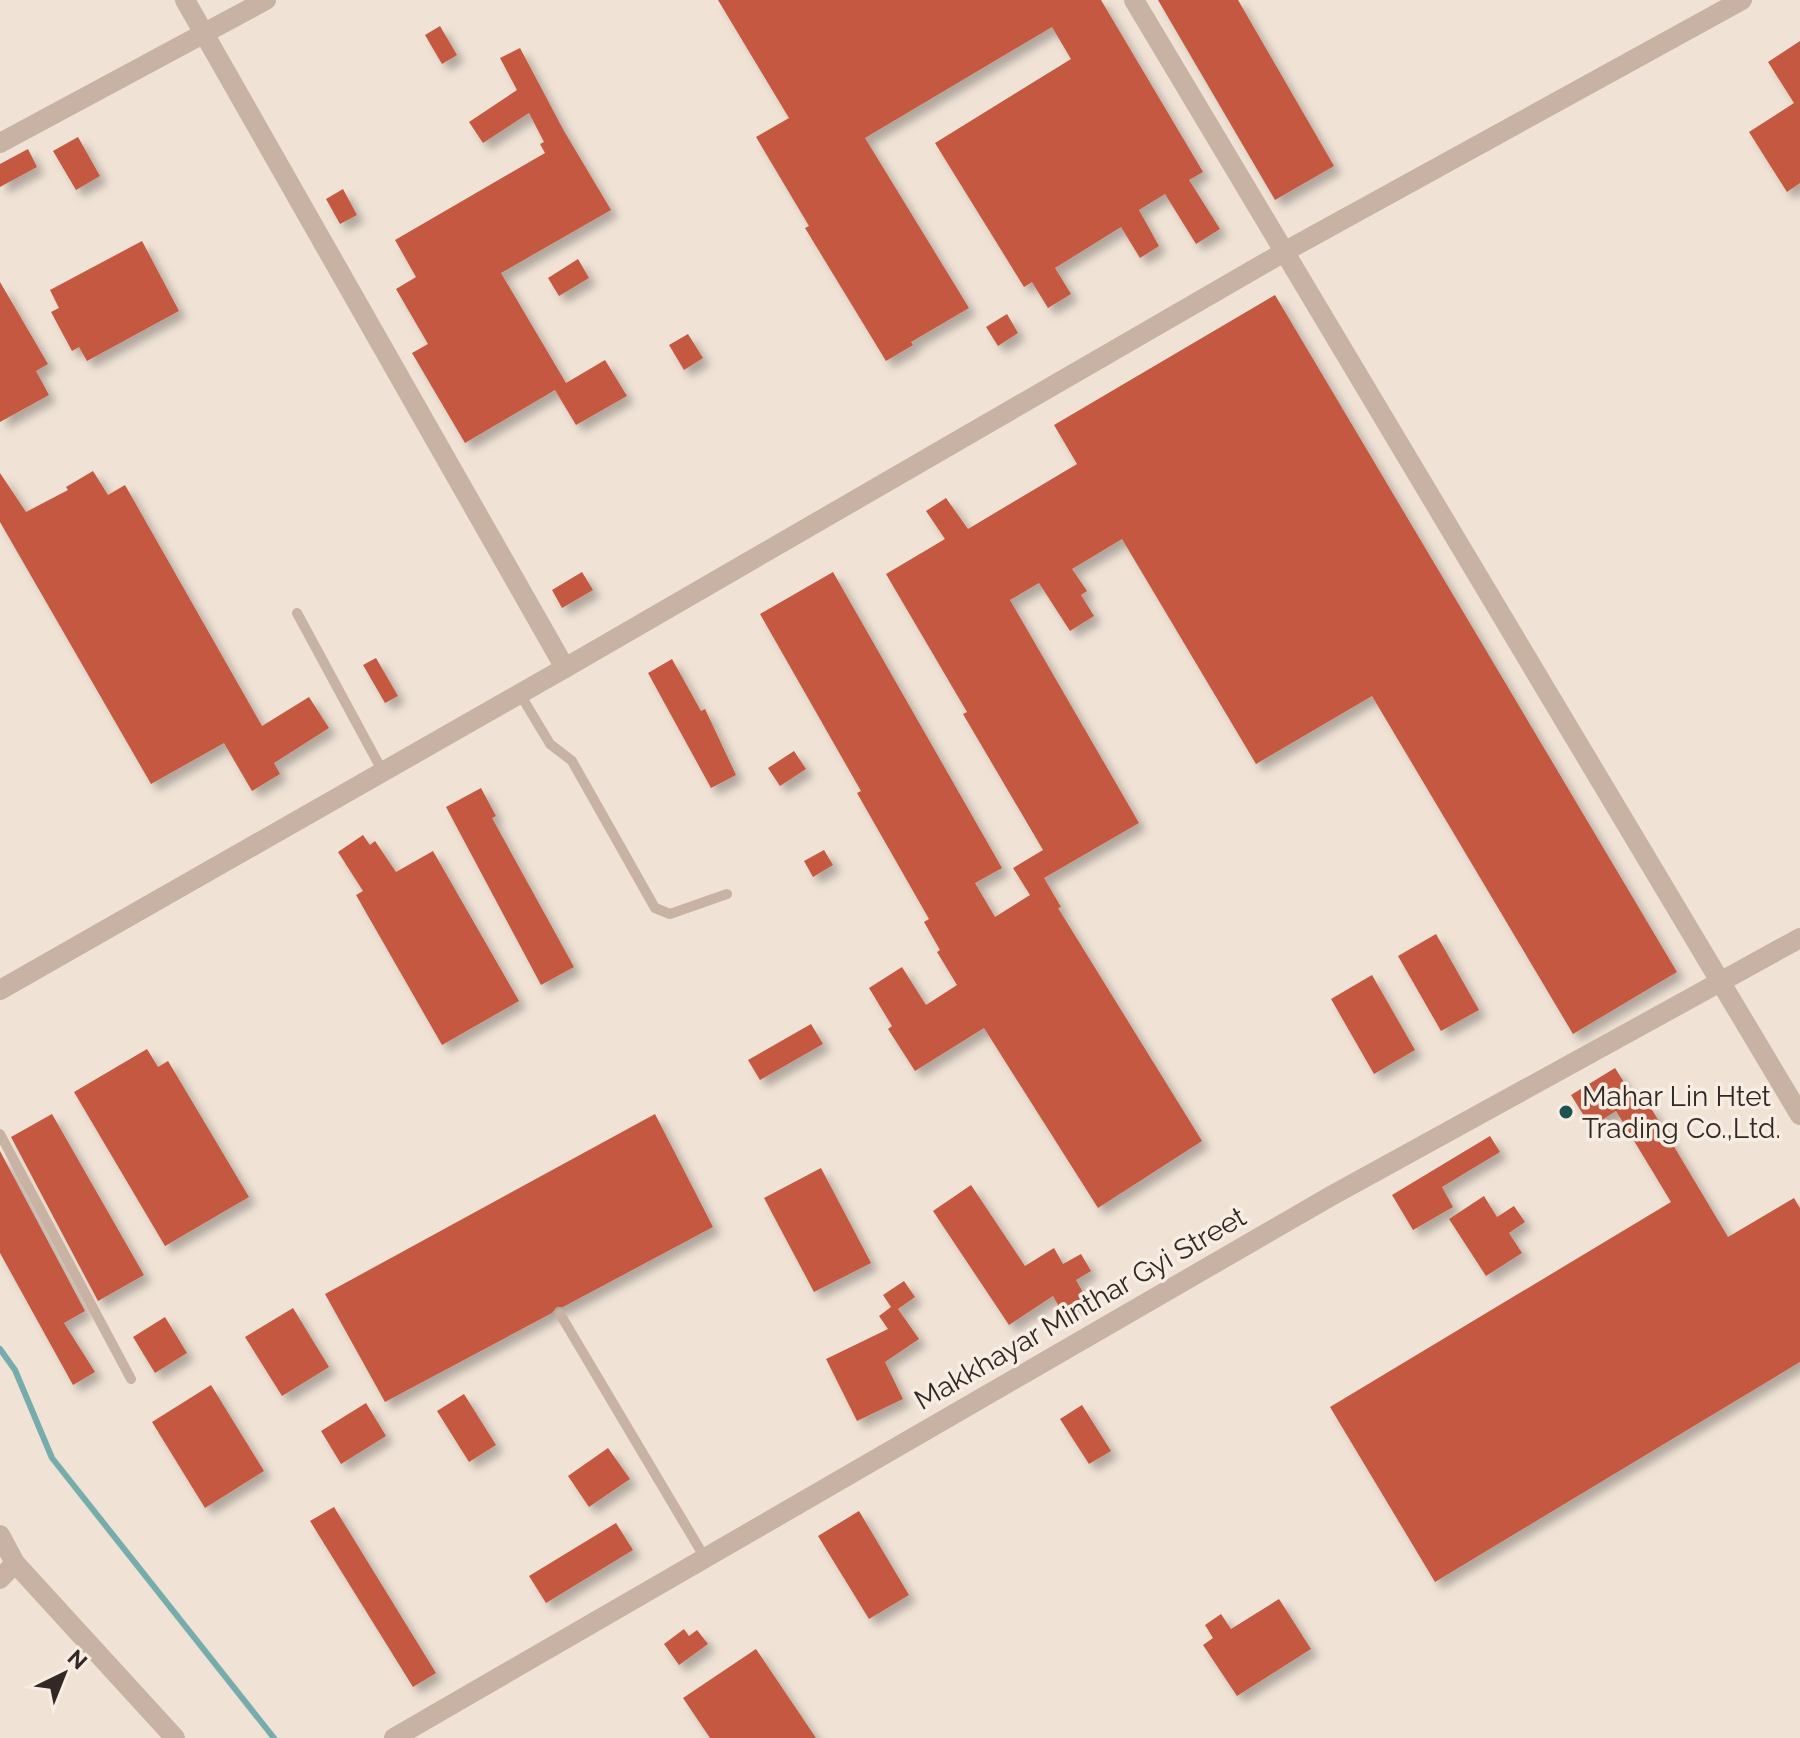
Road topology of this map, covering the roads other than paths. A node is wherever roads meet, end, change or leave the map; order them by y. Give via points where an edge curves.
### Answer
1 (185, 0) edge
2 (266, 0) edge
3 (1134, 0) edge
4 (1742, 0) edge
5 (204, 34) junction
6 (0, 143) edge
7 (1284, 252) junction
8 (297, 613) dead end
9 (565, 668) junction
10 (520, 694) junction
11 (383, 772) junction
12 (727, 894) dead end
13 (1800, 938) edge
14 (1720, 982) junction
15 (0, 990) edge
16 (1800, 1115) edge
17 (0, 1134) edge
18 (560, 1314) dead end
19 (131, 1379) dead end
20 (0, 1535) edge
21 (705, 1558) junction
22 (15, 1563) junction
23 (0, 1579) edge
24 (175, 1738) edge
25 (394, 1738) edge

1 - 5 street
2 - 5 street
3 - 7 street
4 - 7 street
5 - 6 street
5 - 9 street
7 - 9 street
7 - 14 street
8 - 11 lane
9 - 10 street
10 - 11 street
10 - 12 lane via 550,744 572,761 655,908 670,914
11 - 15 street
13 - 14 street, Makkhayar Minthar Gyi Street
14 - 16 street
14 - 21 street, Makkhayar Minthar Gyi Street via 1331,1196
17 - 19 lane
18 - 21 lane
20 - 22 street
21 - 25 street, Makkhayar Minthar Gyi Street
22 - 23 street
22 - 24 street

